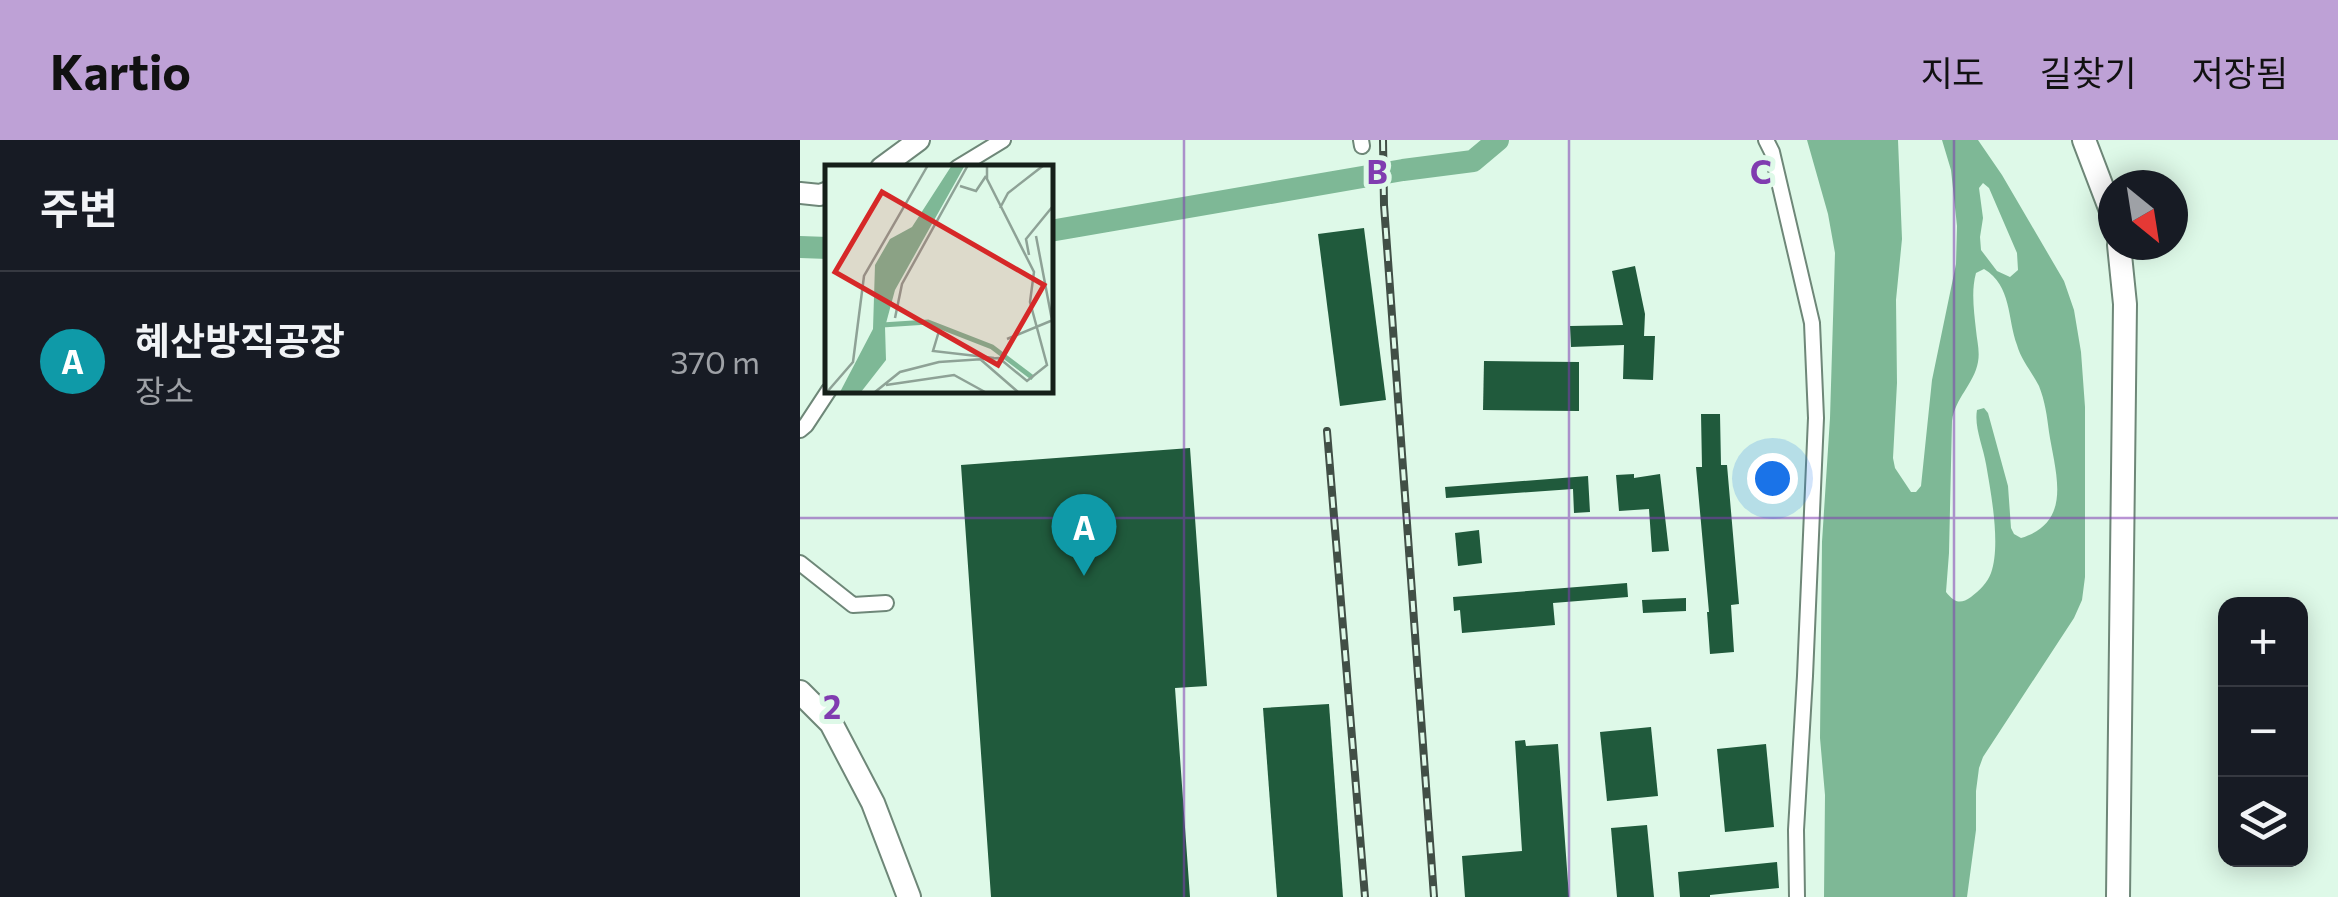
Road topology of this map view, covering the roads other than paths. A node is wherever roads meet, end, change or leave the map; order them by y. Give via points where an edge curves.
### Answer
1 (920, 140) edge
2 (1003, 140) edge
3 (1766, 140) edge
4 (2084, 140) edge
5 (885, 165) edge
6 (962, 165) edge
7 (2098, 177) edge
8 (800, 193) edge
9 (825, 193) edge
10 (2120, 260) edge
11 (827, 392) edge
12 (800, 430) edge
13 (800, 563) edge
14 (886, 604) dead end
15 (800, 692) edge
16 (909, 897) edge
17 (1797, 897) edge
18 (2118, 897) edge

1 - 5 main road
2 - 6 street
3 - 17 street via 1812,323 1816,418
4 - 7 main road
8 - 9 main road
10 - 18 main road
11 - 12 street
13 - 14 street via 854,605
15 - 16 main road via 831,723 873,803

